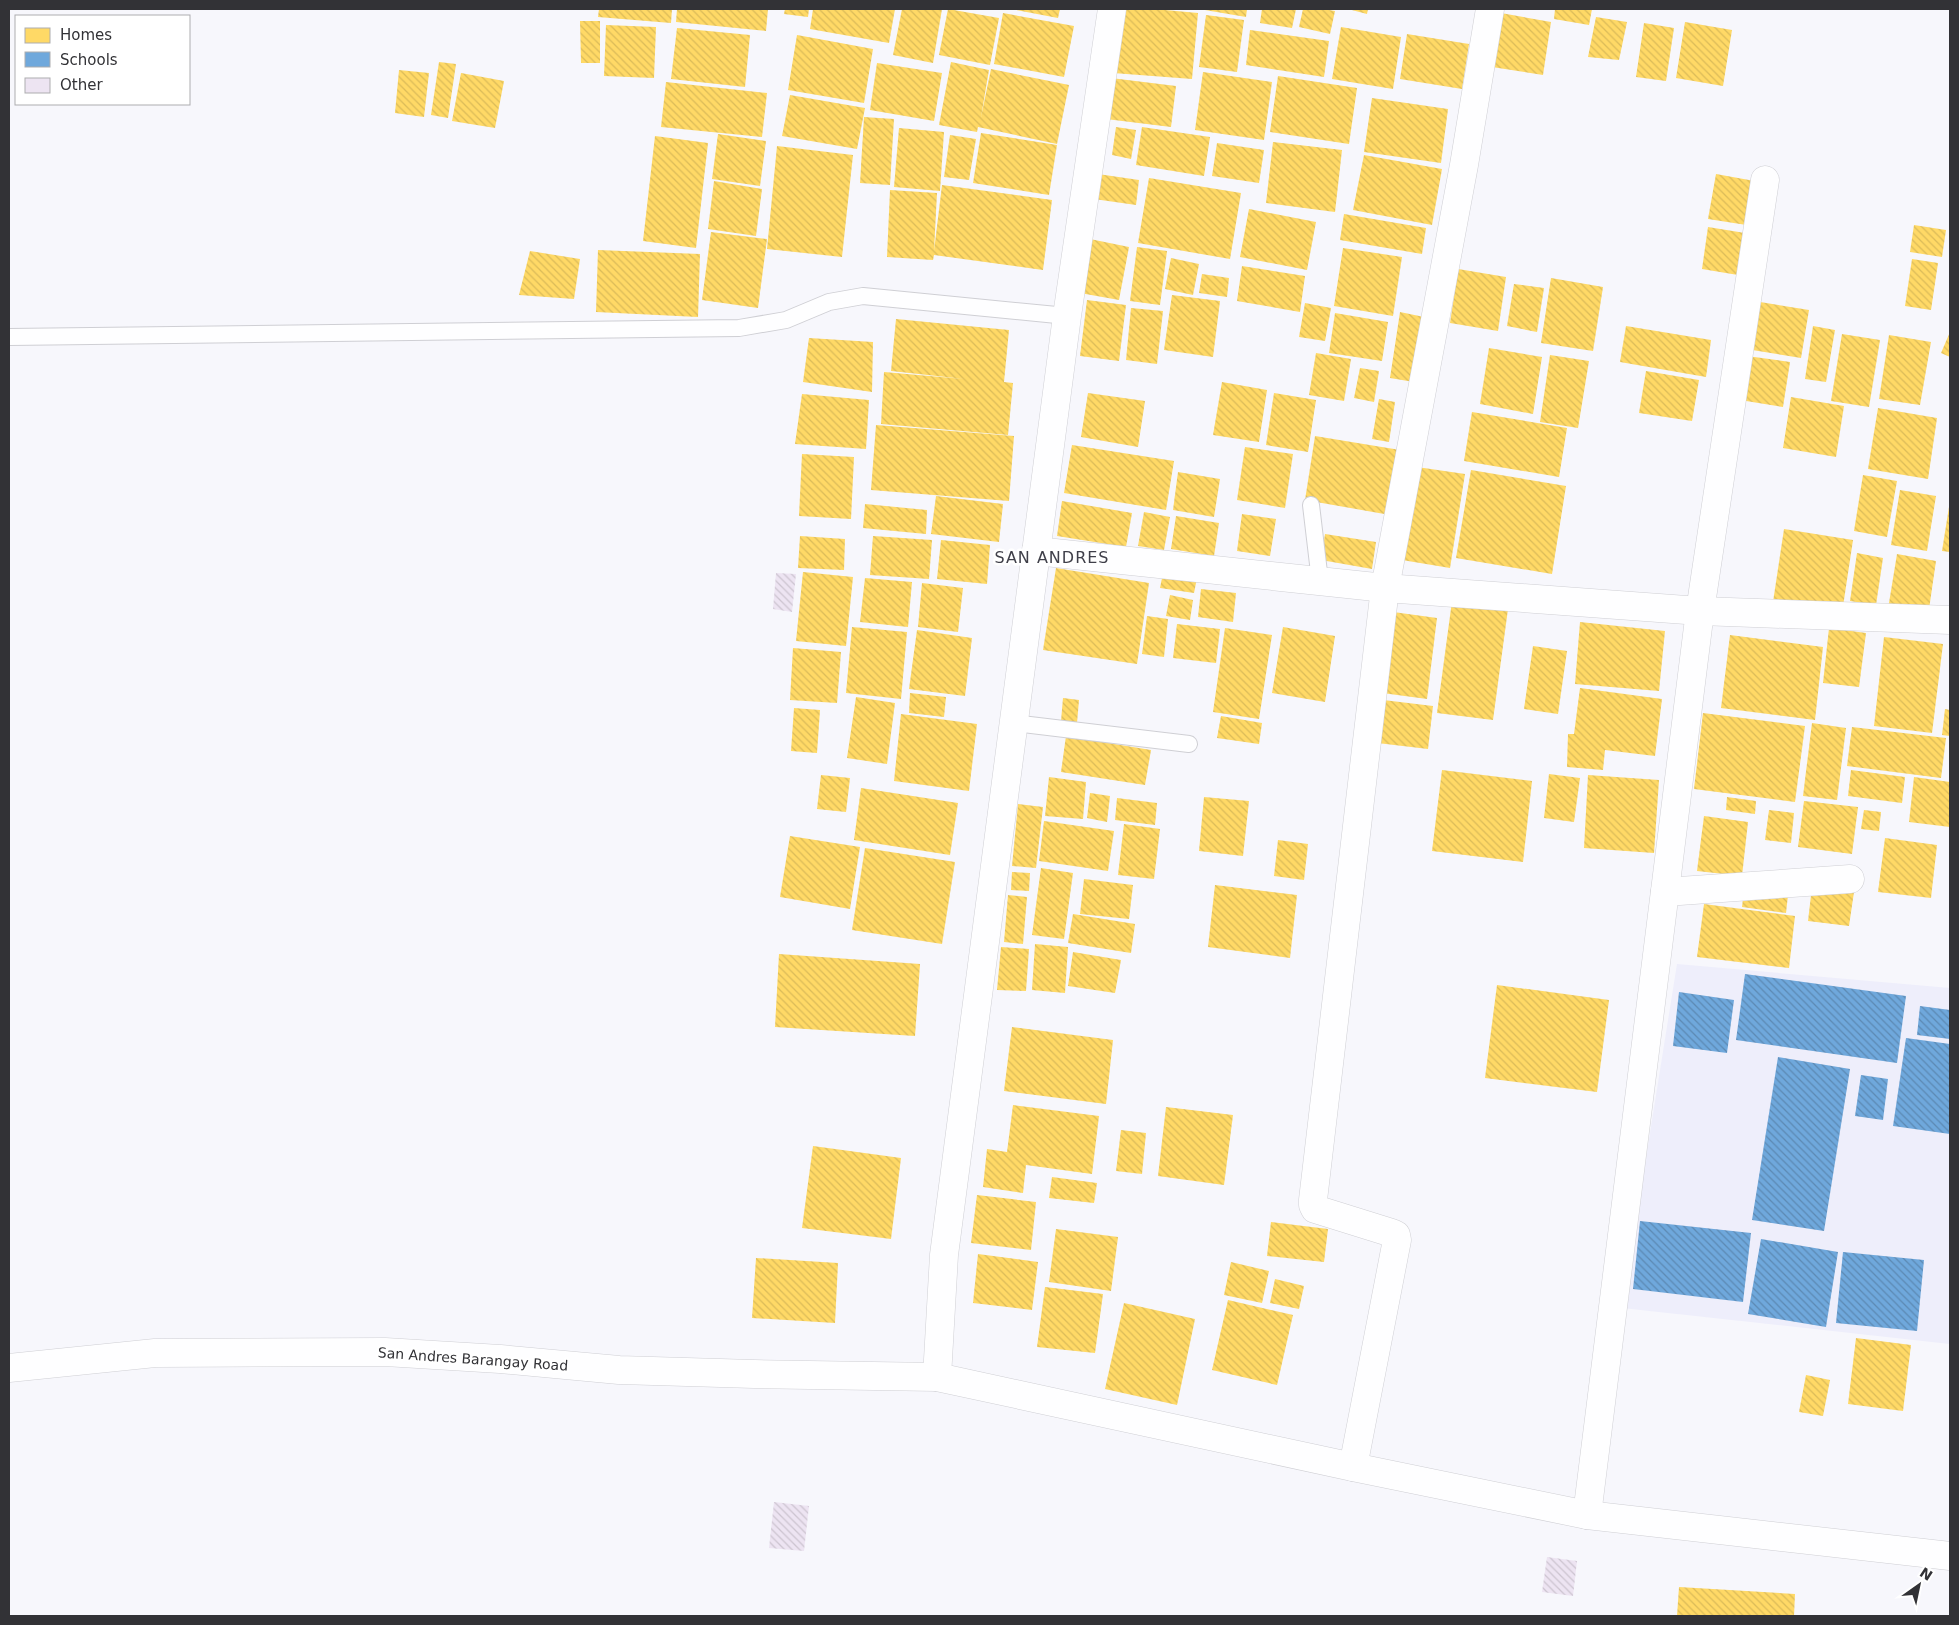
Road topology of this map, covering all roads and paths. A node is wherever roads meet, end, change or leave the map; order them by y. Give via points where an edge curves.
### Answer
1 (1112, 9) edge
2 (1490, 9) edge
3 (1765, 180) dead end
4 (1067, 316) junction
5 (9, 338) edge
6 (1311, 505) dead end
7 (1036, 551) junction
8 (1320, 581) junction
9 (1385, 588) junction
10 (1700, 611) junction
11 (1950, 620) edge
12 (1014, 723) junction
13 (1189, 744) dead end
14 (1850, 879) dead end
15 (1665, 892) junction
16 (9, 1368) edge
17 (937, 1377) junction
18 (1353, 1467) junction
19 (1587, 1515) junction
20 (1950, 1556) edge

1 - 4 street
2 - 9 street
3 - 10 street
4 - 5 lane via 863,296 829,302 786,320 739,328
4 - 7 street
6 - 8 lane
7 - 8 street
7 - 12 street
8 - 9 street
9 - 10 street
9 - 18 street via 1313,1200 1315,1209 1392,1233 1397,1240
10 - 11 street
10 - 15 street
12 - 13 lane
12 - 17 street via 944,1255
14 - 15 street
15 - 19 street
16 - 17 street, San Andres Barangay Road via 155,1353 385,1352 619,1370
17 - 18 street, San Andres Barangay Road
18 - 19 street, San Andres Barangay Road
19 - 20 street, San Andres Barangay Road

